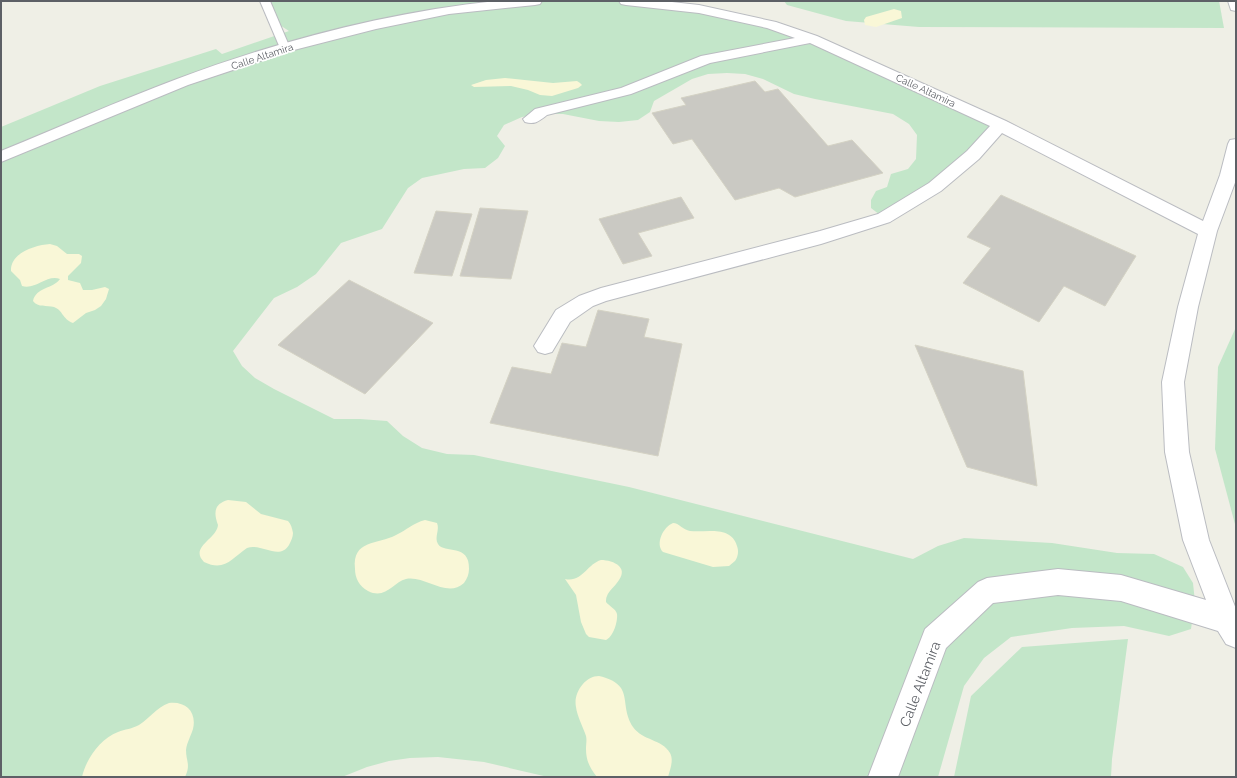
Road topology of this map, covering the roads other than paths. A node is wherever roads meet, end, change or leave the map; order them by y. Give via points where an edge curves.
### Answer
1 (265, 1) edge
2 (535, 1) edge
3 (626, 1) edge
4 (1235, 1) edge
5 (664, 3) edge
6 (1236, 7) edge
7 (812, 39) junction
8 (286, 48) junction
9 (531, 119) dead end
10 (1000, 125) junction
11 (1236, 144) edge
12 (1, 157) edge
13 (1208, 231) junction
14 (545, 346) dead end
15 (1232, 627) edge
16 (883, 777) edge

1 - 8 lane
2 - 8 street, Calle Altamira via 449,10 375,25
3 - 5 street, Calle Altamira
4 - 6 street
5 - 7 street, Calle Altamira via 771,25
7 - 9 street via 706,58 626,91 541,112
7 - 10 street, Calle Altamira
8 - 12 street, Calle Altamira via 183,82
10 - 13 street, Calle Altamira
10 - 14 street via 973,155 935,187 884,218 601,295 586,301 563,316
11 - 13 street via 1229,175
13 - 15 street via 1188,307 1173,382 1177,452 1196,540
15 - 16 street, Calle Altamira via 1121,588 1058,582 987,591 935,638

